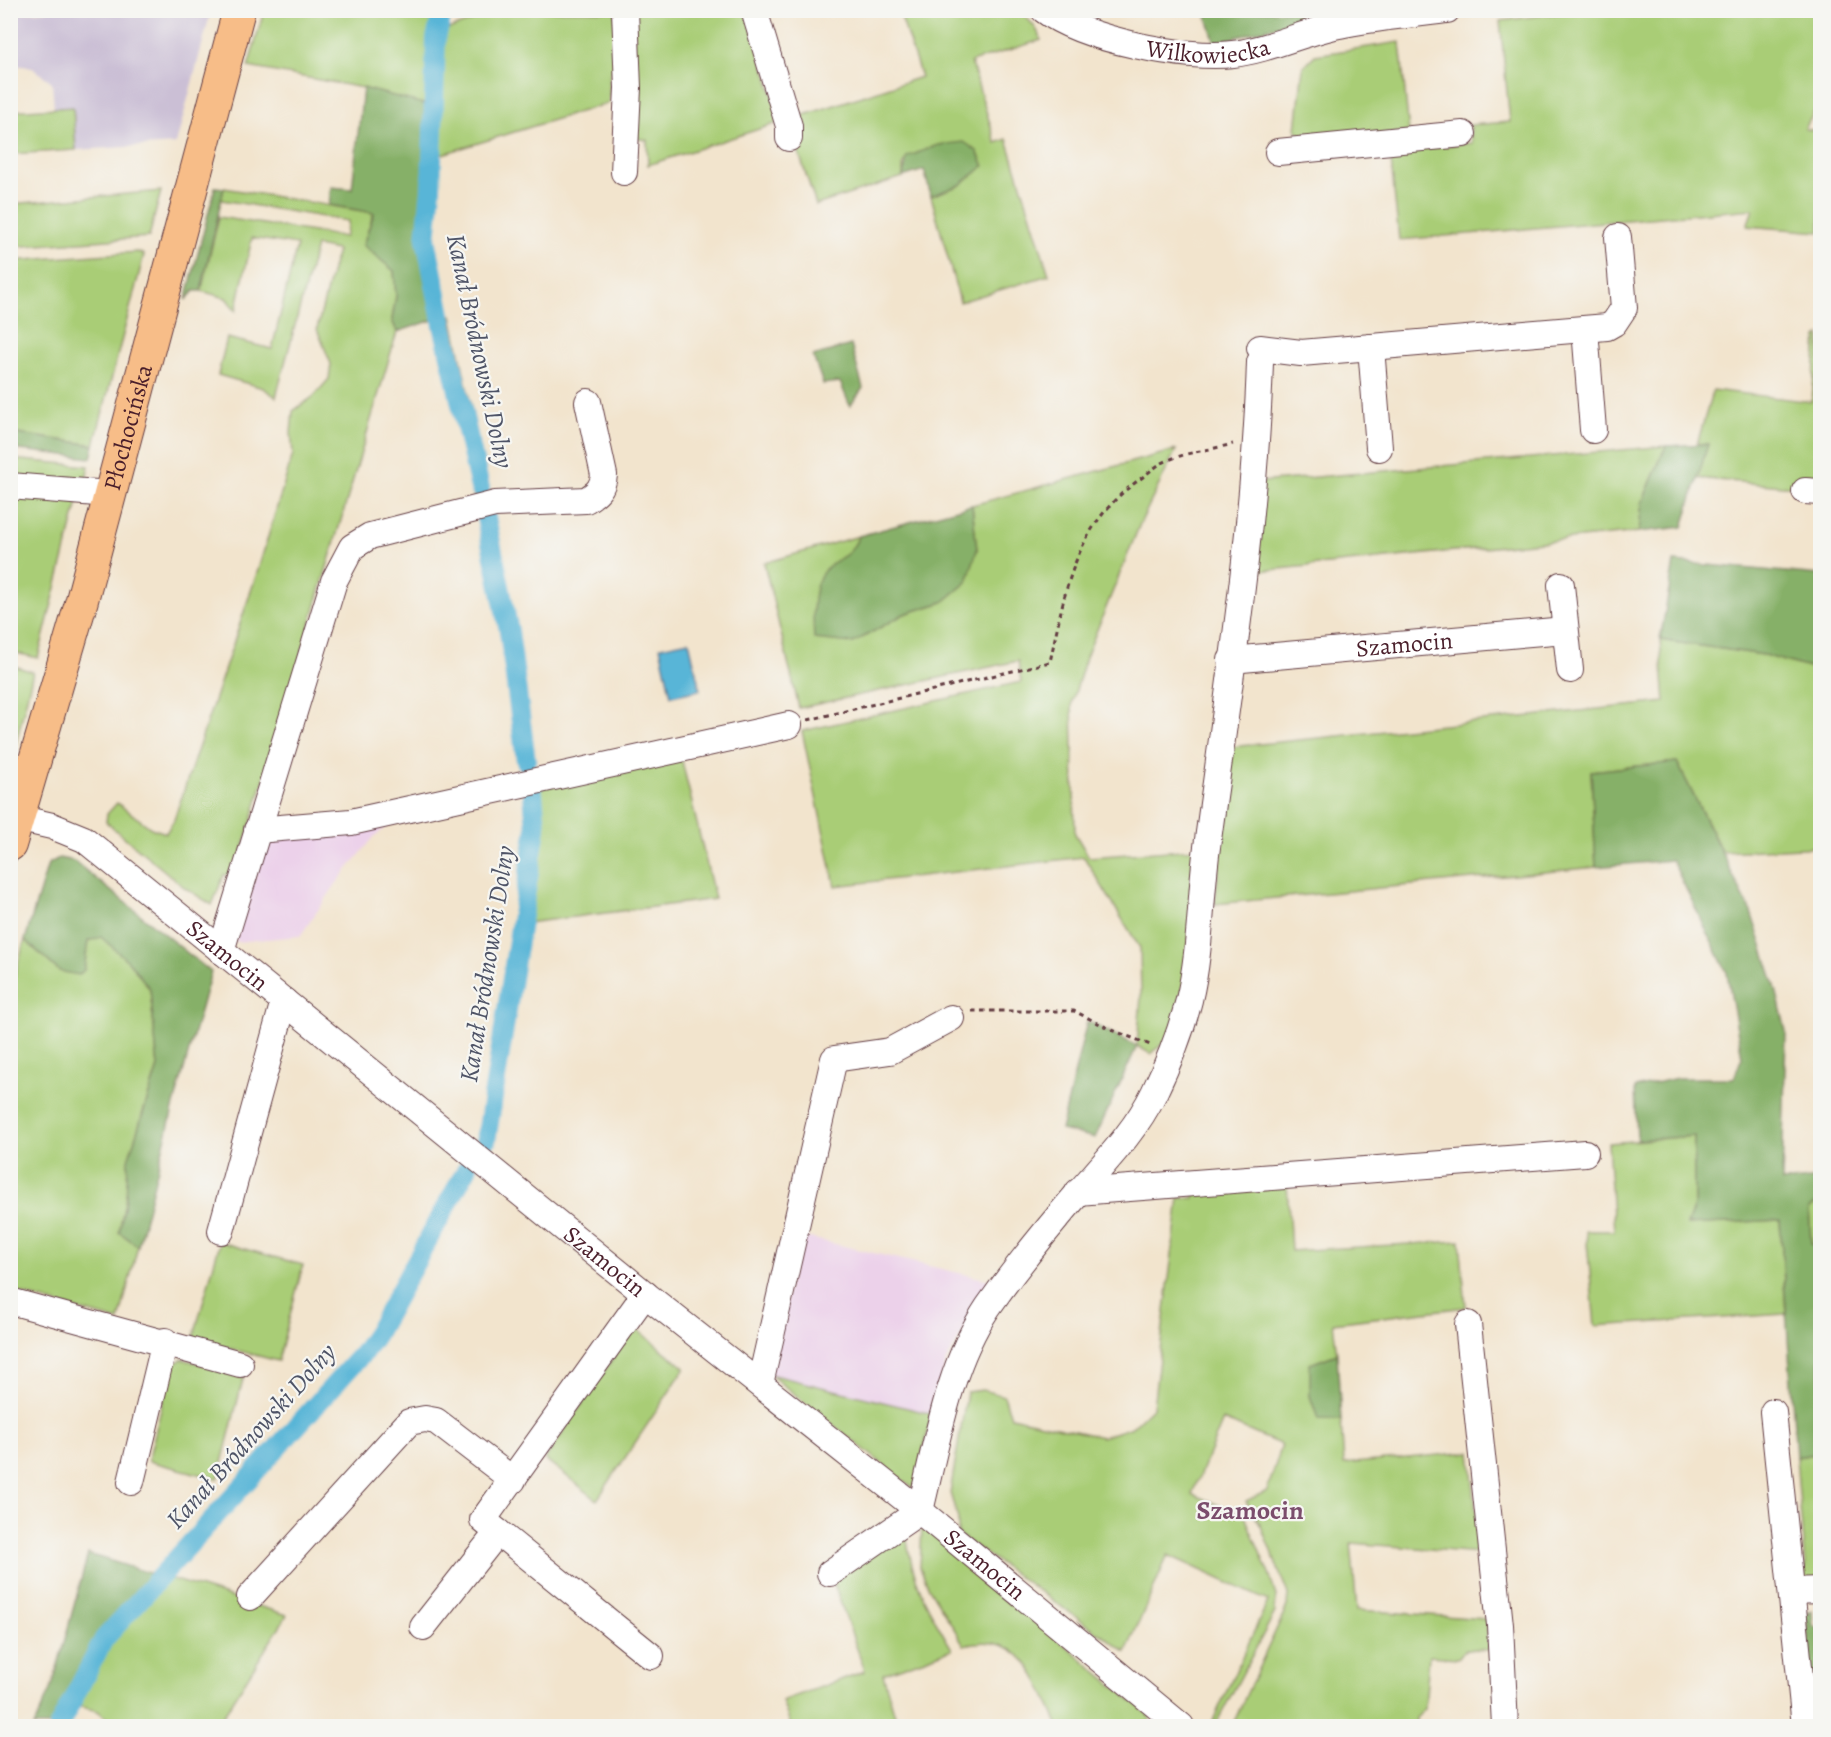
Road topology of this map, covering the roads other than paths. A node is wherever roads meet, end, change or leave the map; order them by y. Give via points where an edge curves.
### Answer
1 (239, 10) edge
2 (625, 10) edge
3 (754, 10) edge
4 (1044, 10) edge
5 (1447, 10) edge
6 (1463, 134) dead end
7 (789, 138) dead end
8 (1278, 152) dead end
9 (624, 172) dead end
10 (1618, 237) dead end
11 (1585, 328) junction
12 (1371, 347) junction
13 (588, 402) dead end
14 (1593, 430) dead end
15 (1379, 448) dead end
16 (10, 486) edge
17 (109, 494) junction
18 (1561, 585) dead end
19 (1566, 630) junction
20 (1236, 660) junction
21 (1570, 670) dead end
22 (789, 725) road end
23 (257, 830) junction
24 (14, 831) edge
25 (221, 951) junction
26 (284, 1001) junction
27 (951, 1018) road end
28 (1585, 1153) dead end
29 (1078, 1192) junction
30 (221, 1231) dead end
31 (645, 1294) junction
32 (10, 1301) edge
33 (1467, 1324) dead end
34 (165, 1341) junction
35 (240, 1364) dead end
36 (760, 1384) junction
37 (1773, 1412) dead end
38 (513, 1480) junction
39 (131, 1482) dead end
40 (920, 1511) junction
41 (498, 1532) junction
42 (830, 1573) dead end
43 (1821, 1590) edge
44 (1792, 1591) junction
45 (250, 1597) dead end
46 (423, 1627) dead end
47 (651, 1656) dead end
48 (1181, 1726) edge
49 (1505, 1726) edge
50 (1805, 1726) edge

1 - 17 main road, Płochocińska
2 - 9 street via 628,88
3 - 7 street via 789,126
4 - 5 street, Wilkowiecka via 1077,29 1168,52 1209,57 1236,54 1340,24
6 - 8 street
10 - 11 street via 1624,308 1614,323
11 - 12 street
11 - 14 street
12 - 15 street
12 - 20 street via 1260,355 1257,439
13 - 23 street via 604,475 596,494 586,500 495,504 370,536 352,547 334,581
16 - 17 street
17 - 24 main road, Płochocińska
18 - 19 street
19 - 20 street, Szamocin
19 - 21 street
20 - 29 street via 1189,1000 1153,1096 1120,1146
22 - 23 street via 351,822
23 - 25 street
24 - 25 street, Szamocin via 52,826 84,839
25 - 26 street, Szamocin
26 - 30 street
26 - 31 street, Szamocin
27 - 36 street via 890,1052 834,1059
28 - 29 street
29 - 40 street via 1016,1268 963,1351
31 - 36 street, Szamocin
31 - 38 street
32 - 34 street
33 - 49 street via 1500,1626
34 - 35 street
34 - 39 street
36 - 40 street, Szamocin
37 - 44 street
38 - 41 street via 483,1520
38 - 45 street via 436,1421 409,1422
40 - 42 street
40 - 48 street, Szamocin
41 - 46 street
41 - 47 street
43 - 44 street
44 - 50 street

